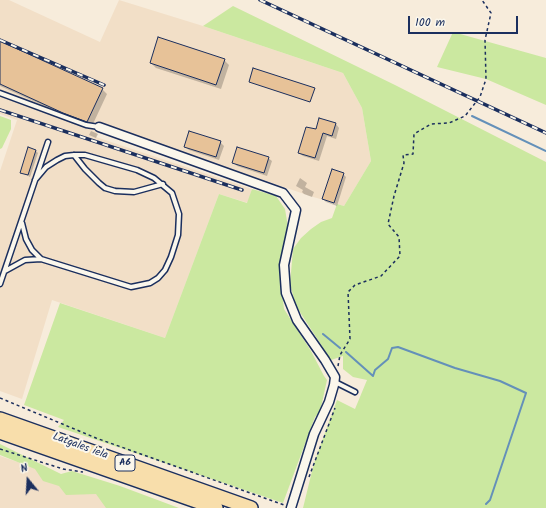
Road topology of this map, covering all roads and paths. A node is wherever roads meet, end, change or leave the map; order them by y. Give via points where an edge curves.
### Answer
1 (482, 0) edge
2 (0, 93) edge
3 (99, 127) joint
4 (48, 142) dead end
5 (74, 155) junction
6 (35, 180) junction
7 (163, 184) junction
8 (22, 220) junction
9 (41, 258) junction
10 (5, 271) junction
11 (0, 284) edge
12 (335, 379) junction
13 (356, 392) dead end
14 (0, 398) edge
15 (337, 404) dead end
16 (0, 419) edge
17 (0, 432) edge
18 (0, 449) edge
19 (88, 473) dead end
20 (307, 479) dead end
21 (216, 508) edge
22 (251, 508) edge
23 (291, 508) edge

1 - 12 path via 491,13 485,40 486,78 480,97 465,116 449,123 431,124 414,134 413,154 403,155 404,163 388,224 399,237 400,256 381,276 355,285 348,292 350,339 340,355
2 - 3 lane
3 - 12 street via 284,192 296,210 284,265 286,293 297,320
4 - 6 lane
5 - 6 lane via 65,156 46,167
5 - 7 lane via 84,155 137,170
5 - 7 lane via 99,183 115,191 134,192
6 - 8 lane
7 - 9 lane via 172,193 177,205 178,235 165,270 150,283 131,287
8 - 9 lane via 26,239 32,250
8 - 10 lane
9 - 10 lane via 26,260
10 - 11 lane
12 - 13 lane
12 - 23 street
14 - 23 path via 96,438
15 - 20 path
16 - 22 highway, Latgales iela / A6
17 - 21 highway, Latgales iela / A6
18 - 19 path via 63,469

